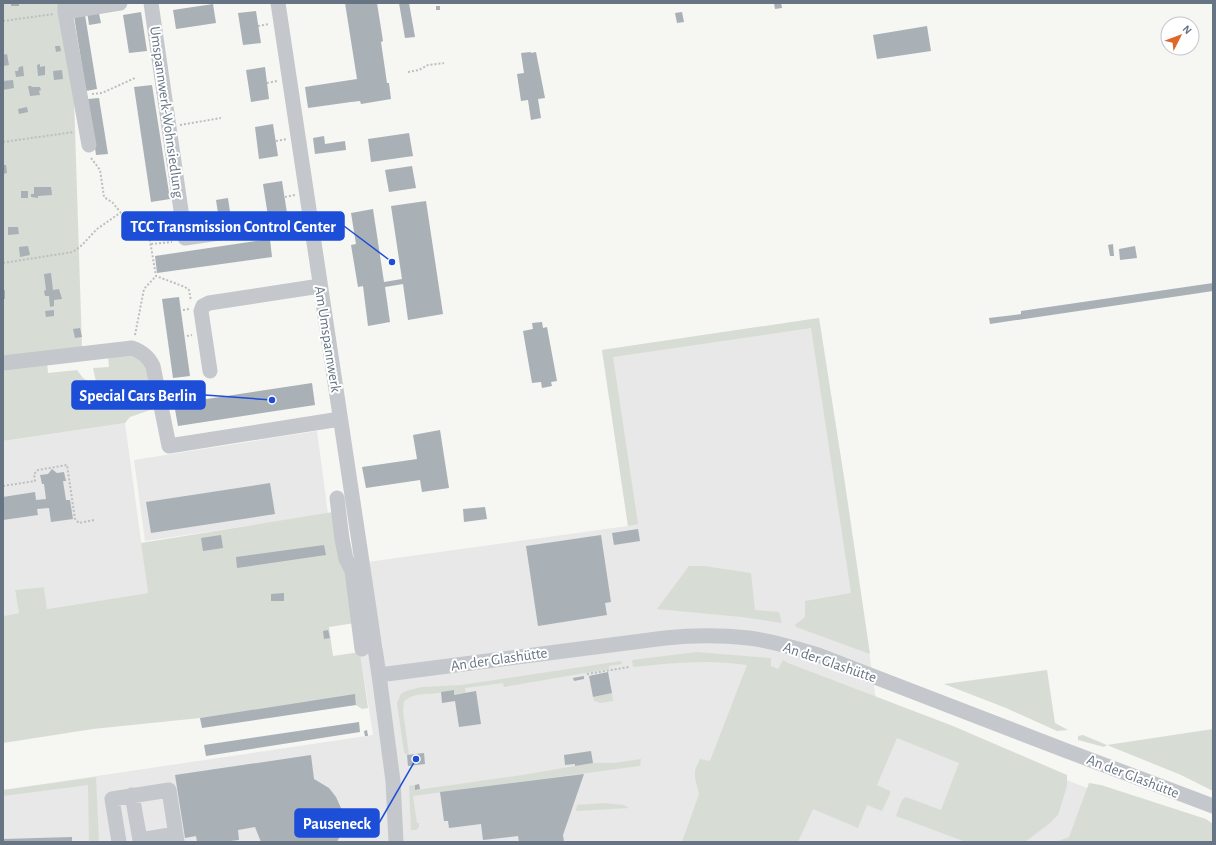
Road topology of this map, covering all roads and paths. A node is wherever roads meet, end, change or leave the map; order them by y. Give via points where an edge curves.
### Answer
1 (120, 3) edge
2 (151, 3) edge
3 (278, 3) edge
4 (65, 7) edge
5 (3, 22) edge
6 (274, 24) dead end
7 (258, 26) dead end
8 (444, 63) dead end
9 (408, 72) dead end
10 (135, 78) dead end
11 (282, 81) dead end
12 (267, 83) dead end
13 (79, 97) junction
14 (221, 118) dead end
15 (169, 127) junction
16 (87, 138) junction
17 (291, 138) dead end
18 (276, 141) dead end
19 (3, 142) edge
20 (300, 195) dead end
21 (285, 197) dead end
22 (121, 213) junction
23 (310, 220) junction
24 (185, 238) junction
25 (151, 244) junction
26 (3, 263) edge
27 (156, 276) junction
28 (320, 286) junction
29 (191, 303) dead end
30 (132, 348) junction
31 (3, 363) edge
32 (210, 371) dead end
33 (340, 419) junction
34 (3, 486) edge
35 (337, 498) dead end
36 (94, 520) dead end
37 (362, 649) dead end
38 (629, 667) dead end
39 (587, 674) dead end
40 (379, 675) junction
41 (132, 796) junction
42 (1213, 806) edge
43 (176, 838) edge
44 (119, 842) edge
45 (396, 842) edge

1 - 4 street
2 - 15 street, Umspannwerk-Wohnsiedlung
3 - 23 street, Am Umspannwerk
4 - 5 path
4 - 13 street
6 - 7 path
8 - 9 path
10 - 13 path via 102,93
11 - 12 path
13 - 16 street
14 - 15 path
15 - 24 street, Umspannwerk-Wohnsiedlung
16 - 19 path
16 - 22 path via 89,156 100,170 104,197 114,203
17 - 18 path
20 - 21 path
22 - 25 path via 148,229
22 - 26 path via 97,229 73,252
23 - 24 street
23 - 28 street, Am Umspannwerk
24 - 25 path
25 - 27 path
27 - 29 path via 189,290
27 - 30 path via 144,289
28 - 32 street via 209,303 204,306 201,311
28 - 33 street, Am Umspannwerk
30 - 31 street
30 - 33 street via 149,358 153,366 169,446
33 - 40 street, Am Umspannwerk
34 - 36 path via 35,481 34,474 38,470 67,465 75,519 79,522
35 - 37 street via 346,559 352,571
38 - 39 path
40 - 42 street, An der Glashütte via 692,635 748,638 818,655
40 - 45 street, Am Umspannwerk via 393,781
41 - 43 street via 140,840
41 - 43 street via 169,790
41 - 44 street via 112,799

